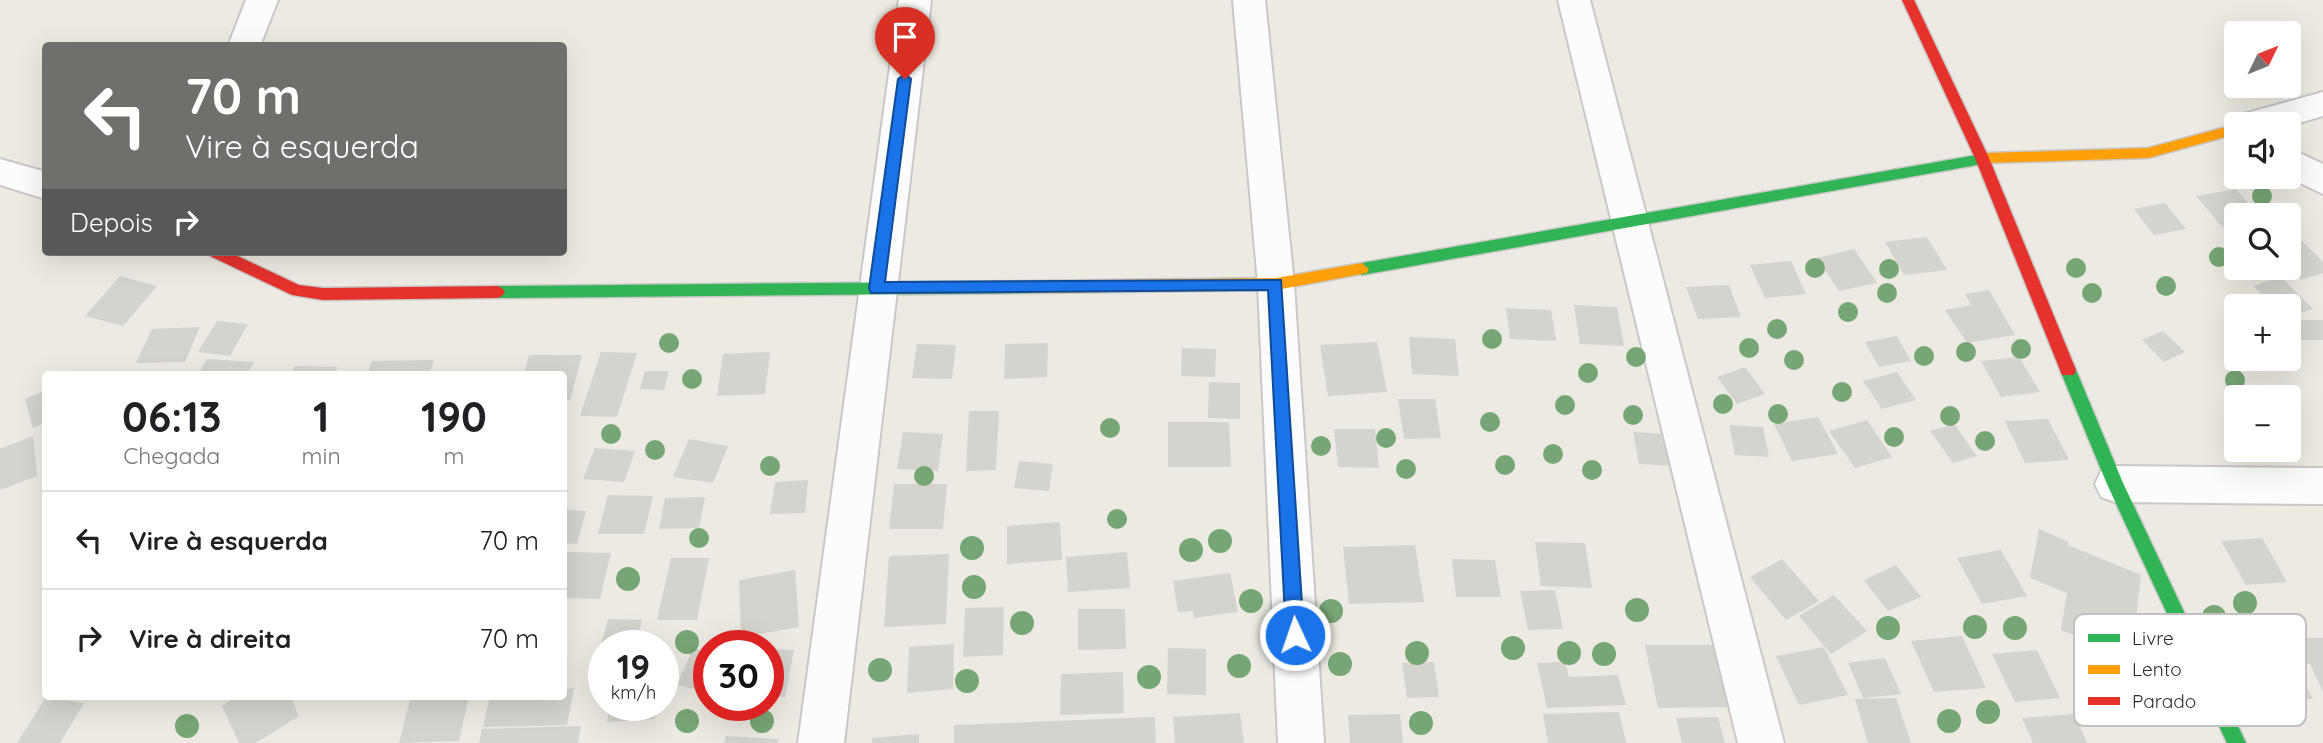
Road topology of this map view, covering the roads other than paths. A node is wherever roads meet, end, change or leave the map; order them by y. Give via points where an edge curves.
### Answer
1 (262, 0) edge
2 (915, 0) edge
3 (1249, 0) edge
4 (1574, 0) edge
5 (1908, 0) edge
6 (246, 42) edge
7 (2323, 104) edge
8 (2295, 112) edge
9 (2224, 132) edge
10 (1982, 158) junction
11 (2301, 168) edge
12 (0, 172) edge
13 (2323, 181) edge
14 (42, 185) edge
15 (1630, 223) junction
16 (223, 256) edge
17 (1276, 284) junction
18 (876, 288) junction
19 (2115, 484) junction
20 (2323, 486) edge
21 (2176, 614) edge
22 (2229, 726) edge
23 (821, 743) edge
24 (1301, 743) edge
25 (1761, 743) edge
26 (2237, 743) edge

1 - 6 street
2 - 18 street
3 - 17 street
4 - 15 street
5 - 10 street
7 - 8 street
9 - 10 street via 2148,153
10 - 15 street
10 - 19 street
11 - 13 street
12 - 14 street
15 - 17 street
15 - 25 street
16 - 18 street via 297,291 323,294
17 - 18 street
17 - 24 street
18 - 23 street
19 - 20 street
19 - 21 street
22 - 26 street

